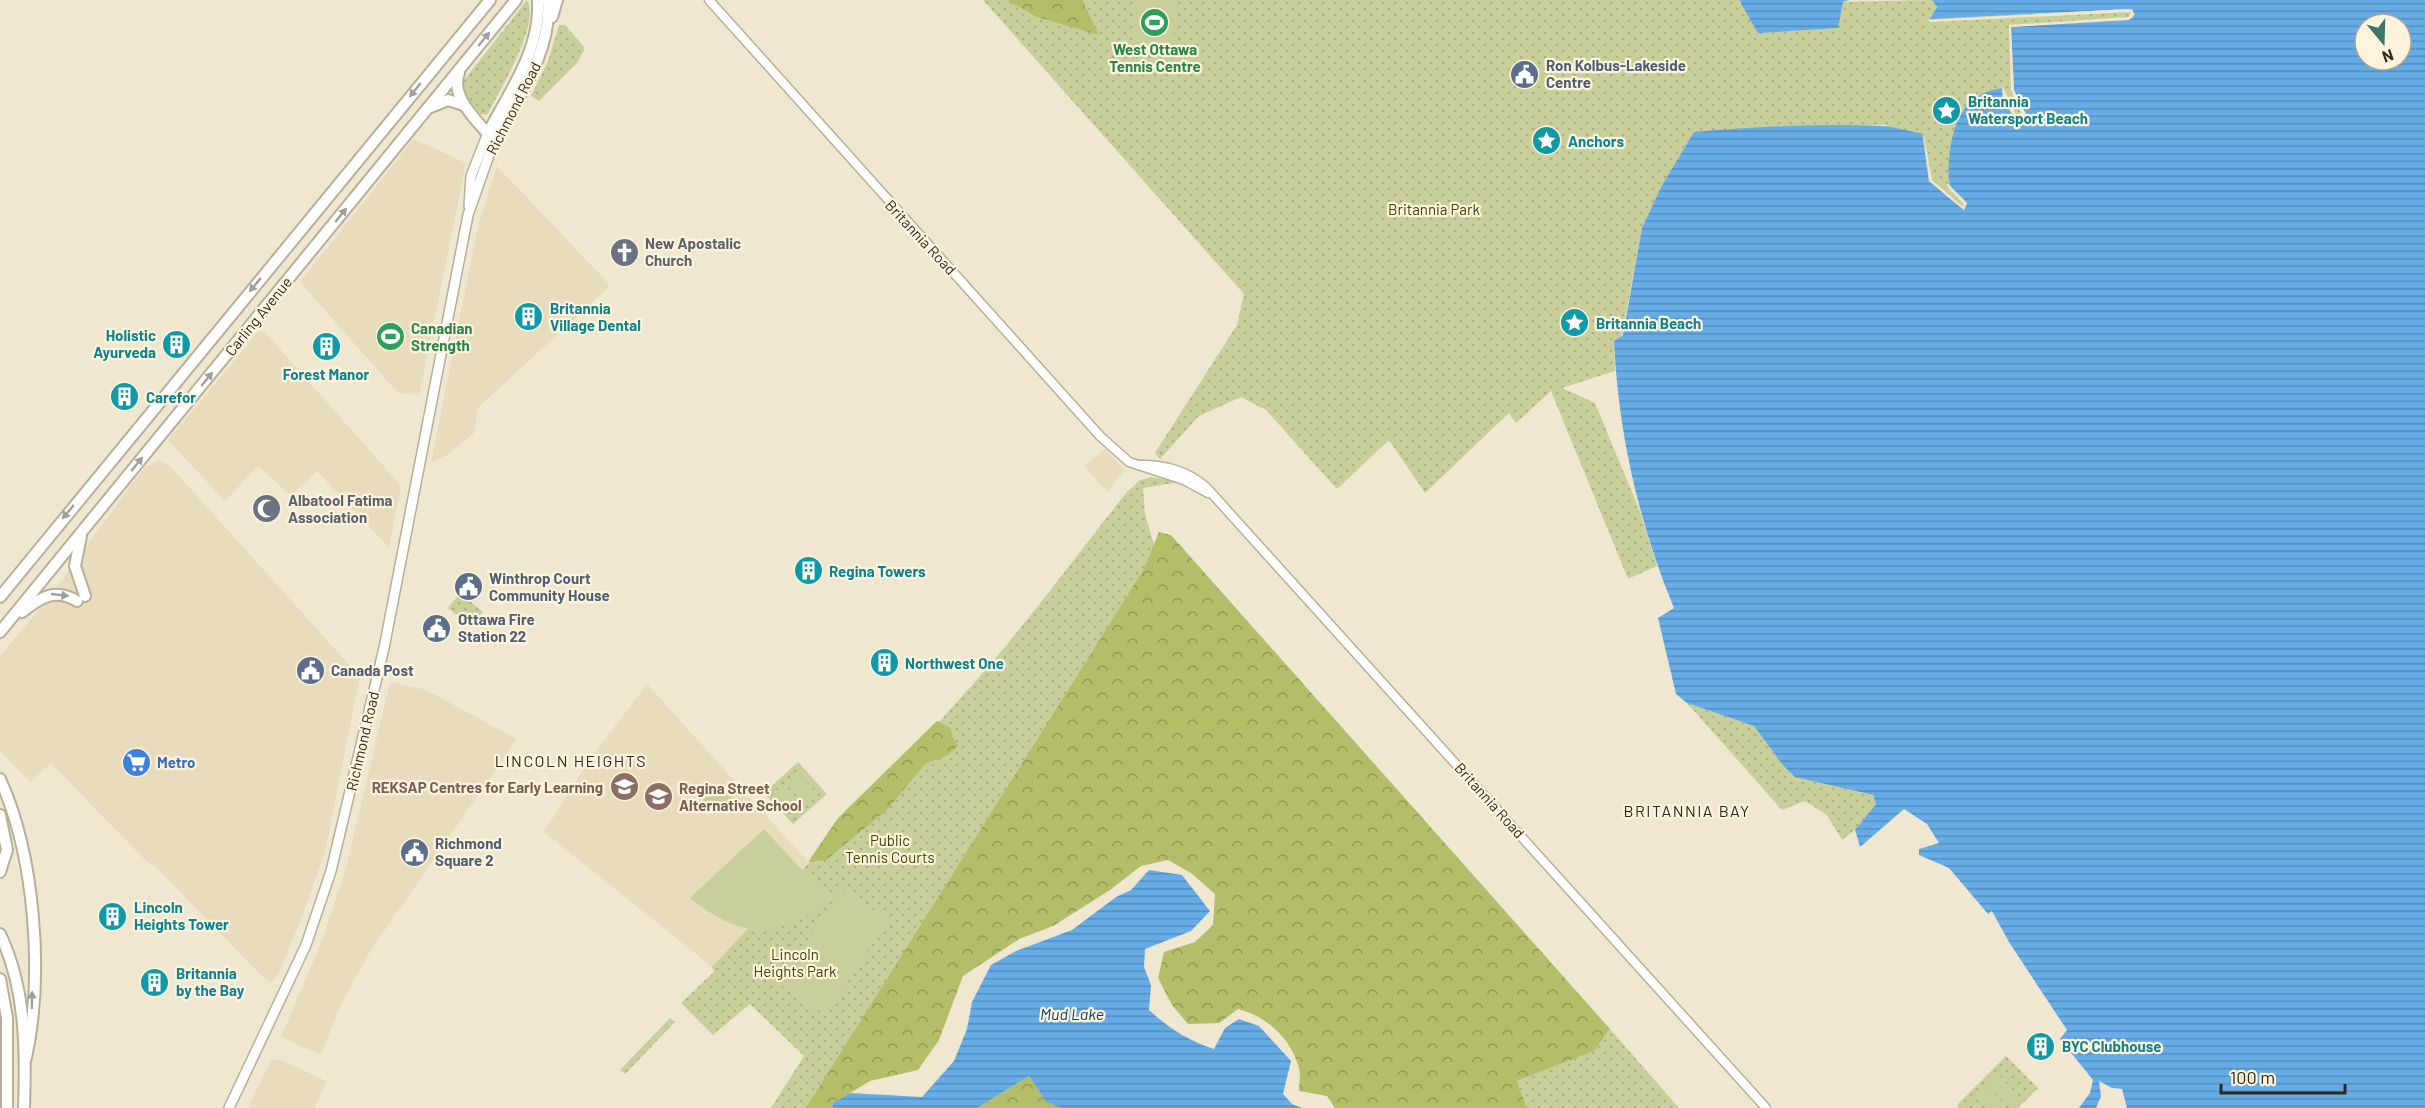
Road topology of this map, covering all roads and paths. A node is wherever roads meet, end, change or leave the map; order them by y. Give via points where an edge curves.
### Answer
1 (484, 0) edge
2 (490, 0) edge
3 (516, 0) edge
4 (538, 0) edge
5 (548, 0) edge
6 (557, 0) edge
7 (709, 0) edge
8 (465, 28) junction
9 (548, 29) junction
10 (462, 67) junction
11 (464, 105) junction
12 (428, 109) junction
13 (491, 137) junction
14 (84, 529) junction
15 (0, 597) edge
16 (8, 623) junction
17 (0, 632) edge
18 (0, 779) edge
19 (0, 815) edge
20 (0, 872) edge
21 (0, 934) edge
22 (0, 979) edge
23 (26, 1058) junction
24 (7, 1108) edge
25 (24, 1108) edge
26 (229, 1108) edge
27 (1766, 1108) edge

1 - 8 main road
2 - 8 main road, Carling Avenue
10 -> 3 main road, Carling Avenue
4 - 13 main road, Richmond Road via 532,47
5 - 9 main road, Richmond Road
6 - 9 main road
7 - 27 street, Britannia Road via 1073,406 1129,462 1184,480 1211,494
8 -> 15 main road, Carling Avenue
9 - 13 main road, Richmond Road via 535,66
10 - 11 main road via 456,83
10 - 12 main road, Carling Avenue
11 - 12 main road via 446,100
11 - 13 main road
14 -> 12 main road, Carling Avenue
13 - 26 main road, Richmond Road via 471,176 468,215 381,658 331,871 306,945
14 - 16 main road, Carling Avenue
16 -> 14 main road via 50,594 81,599 75,566
16 - 17 main road, Carling Avenue
23 -> 18 main road via 32,1023 31,908 20,832
19 - 20 main road via 7,850
21 - 23 main road via 17,984
22 - 24 main road via 7,1018
23 - 25 main road

